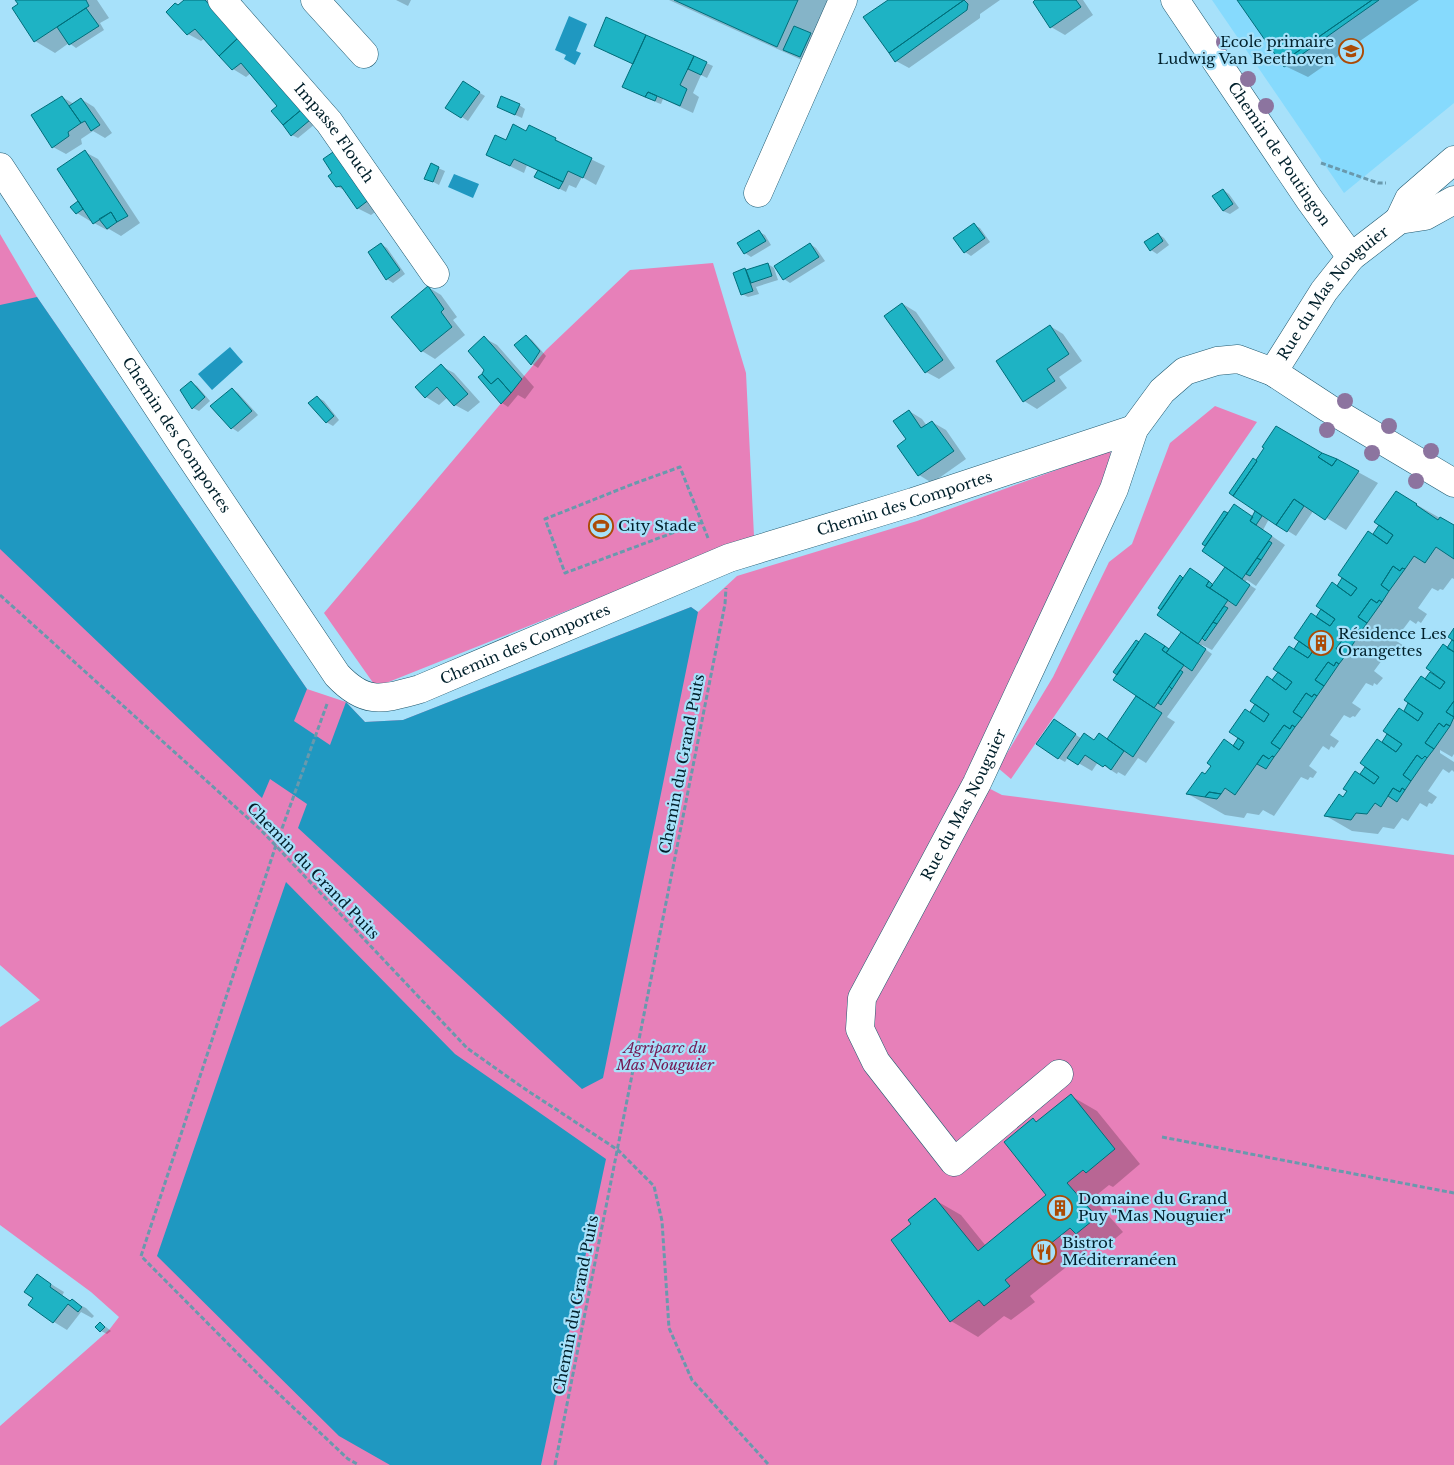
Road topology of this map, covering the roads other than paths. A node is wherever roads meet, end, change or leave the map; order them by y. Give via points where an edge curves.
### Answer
1 (222, 0) edge
2 (315, 0) edge
3 (843, 0) edge
4 (1175, 0) edge
5 (364, 54) dead end
6 (1454, 160) edge
7 (0, 167) edge
8 (758, 193) dead end
9 (1454, 200) edge
10 (1399, 220) junction
11 (1351, 257) junction
12 (435, 274) dead end
13 (1273, 372) junction
14 (1134, 429) junction
15 (1454, 483) edge
16 (1060, 1074) dead end

1 - 12 street, Impasse Flouch via 329,122
2 - 5 street
3 - 8 street
4 - 11 street, Chemin de Poutingon
6 - 10 street, Rue du Mas Nouguier via 1409,199
7 - 14 street, Chemin des Comportes via 337,675 350,689 373,698 388,698 420,689 729,558
9 - 10 street, Rue du Mas Nouguier via 1425,216
10 - 11 street, Rue du Mas Nouguier
11 - 13 street, Rue du Mas Nouguier via 1324,291
13 - 14 street via 1238,359 1217,360 1185,372 1162,391
13 - 15 street
14 - 16 street, Rue du Mas Nouguier via 1114,489 977,783 862,998 860,1029 876,1062 954,1162

